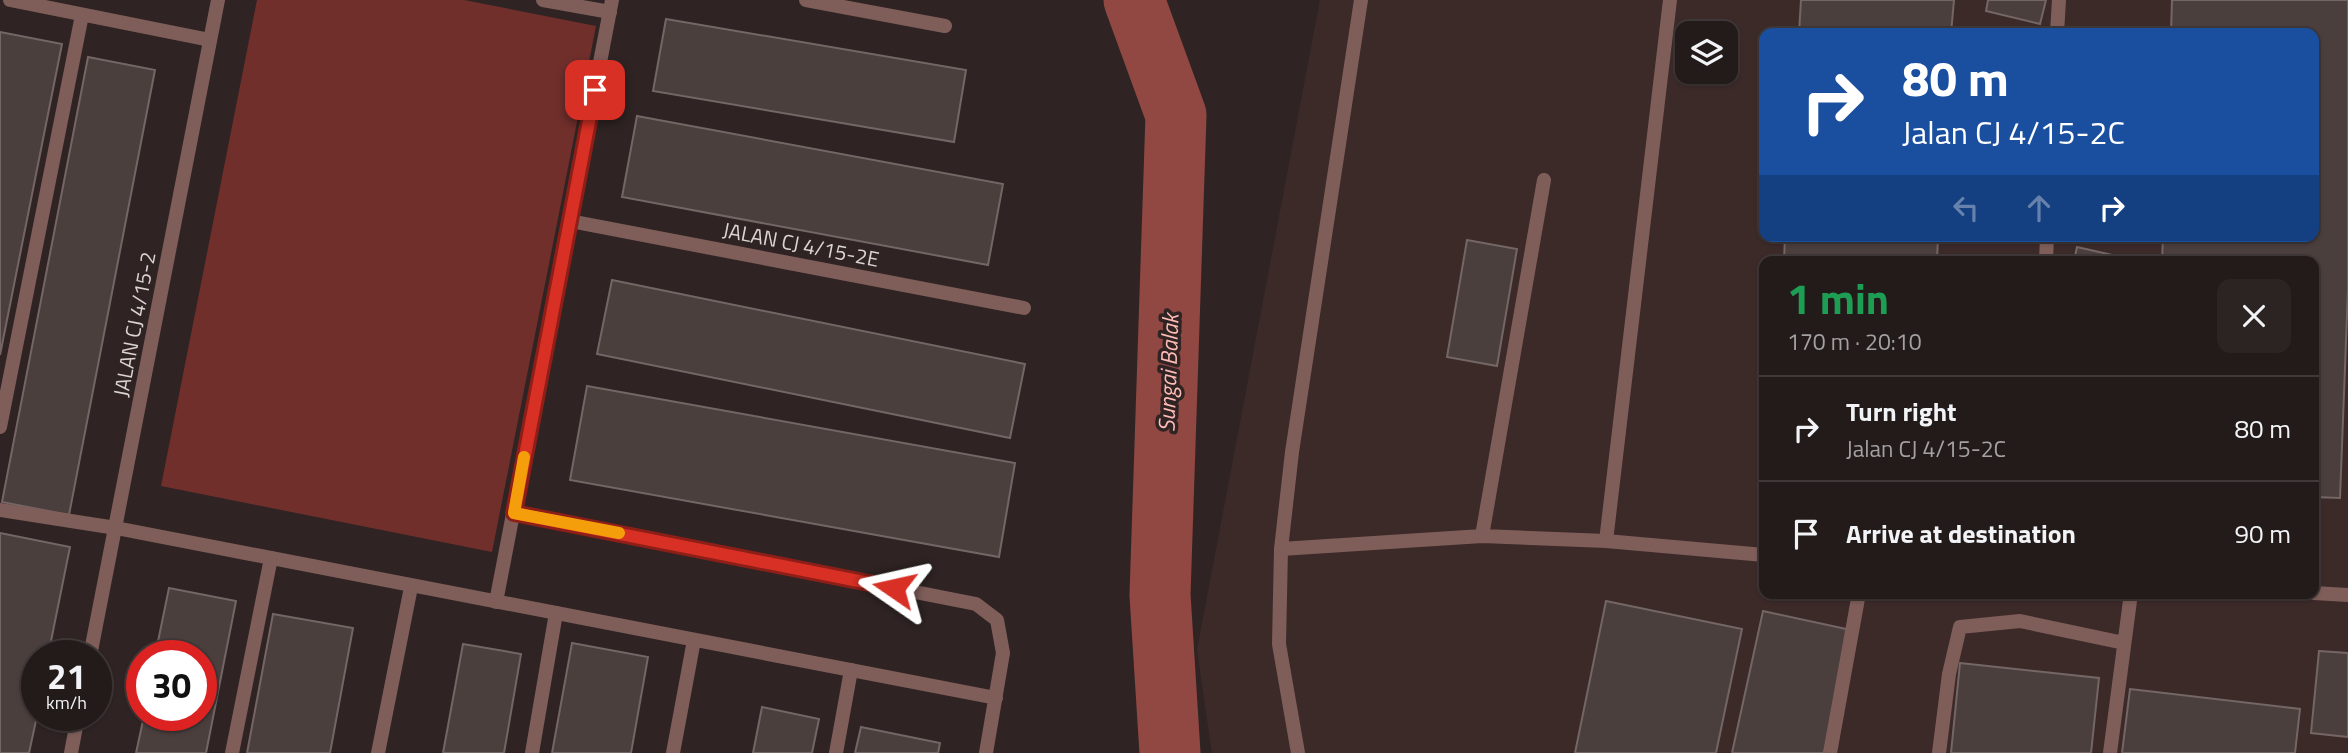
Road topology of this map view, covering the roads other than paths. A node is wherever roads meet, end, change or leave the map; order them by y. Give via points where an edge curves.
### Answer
1 (10, 0) edge
2 (218, 0) edge
3 (543, 0) edge
4 (806, 0) edge
5 (1361, 0) edge
6 (1670, 0) edge
7 (2059, 0) edge
8 (611, 6) edge
9 (82, 15) junction
10 (945, 26) dead end
11 (2057, 28) edge
12 (210, 40) junction
13 (1544, 180) dead end
14 (570, 221) junction
15 (1024, 308) dead end
16 (0, 427) edge
17 (0, 510) edge
18 (514, 513) junction
19 (116, 528) junction
20 (1482, 536) junction
21 (1606, 541) junction
22 (1282, 549) junction
23 (1759, 555) edge
24 (271, 558) junction
25 (411, 587) junction
26 (2319, 593) edge
27 (2348, 595) edge
28 (1858, 599) edge
29 (2130, 599) edge
30 (496, 602) junction
31 (556, 613) junction
32 (93, 640) edge
33 (694, 640) junction
34 (2124, 643) junction
35 (851, 670) junction
36 (996, 698) junction
37 (75, 731) edge
38 (71, 753) edge
39 (232, 753) edge
40 (378, 753) edge
41 (532, 753) edge
42 (673, 753) edge
43 (836, 753) edge
44 (986, 753) edge
45 (1298, 753) edge
46 (1830, 753) edge
47 (1939, 753) edge
48 (2110, 753) edge

1 - 9 street
2 - 12 street, JALAN CJ 4/15-2
3 - 8 street
4 - 10 street
5 - 22 street via 1292,452
6 - 21 street
7 - 11 street
8 - 14 street
9 - 12 street
9 - 16 street
12 - 19 street, JALAN CJ 4/15-2
13 - 20 street
14 - 15 street, JALAN CJ 4/15-2E
14 - 18 street
17 - 19 street
18 - 30 street
18 - 36 street via 975,604 997,620 1003,653
19 - 24 street
19 - 32 street, JALAN CJ 4/15-2
20 - 21 street
20 - 22 street
21 - 23 street
22 - 45 street via 1279,644
24 - 25 street
24 - 39 street
25 - 30 street
25 - 40 street
26 - 27 street
28 - 46 street
29 - 34 street
30 - 31 street
31 - 33 street
31 - 41 street
33 - 35 street
33 - 42 street
34 - 47 street via 2020,621 1960,627
34 - 48 street
35 - 36 street
35 - 43 street
36 - 44 street
37 - 38 street

